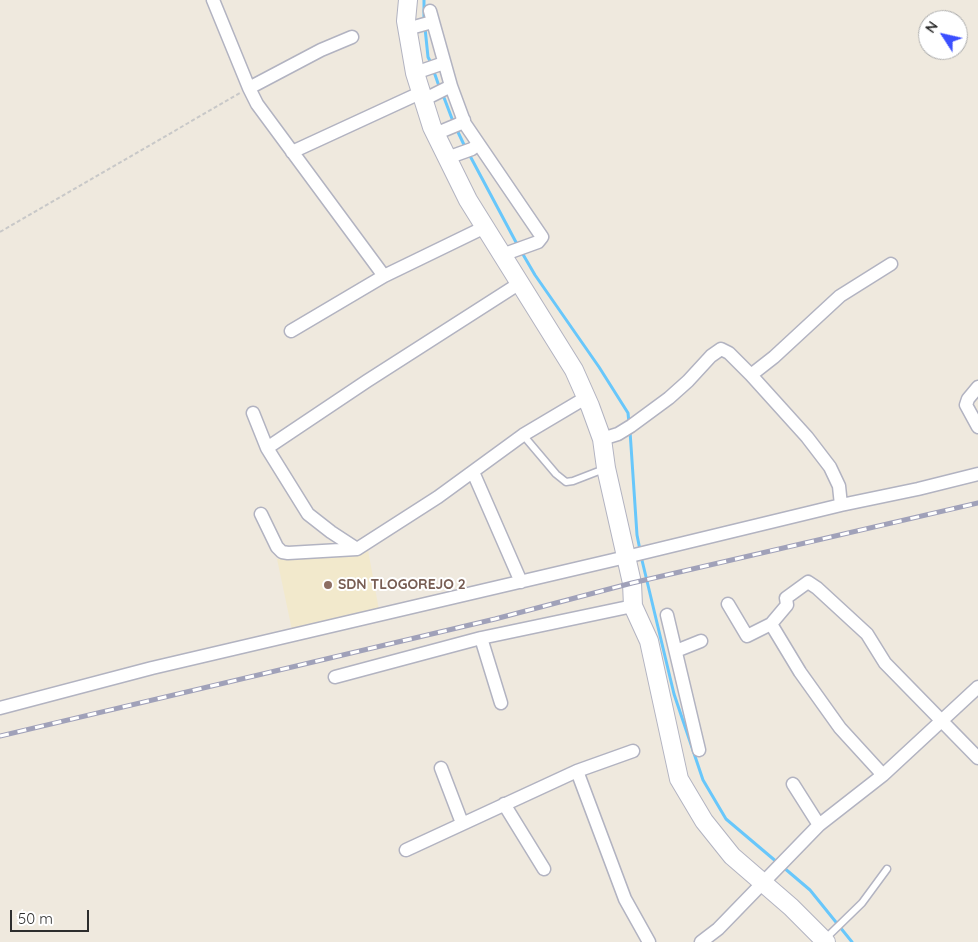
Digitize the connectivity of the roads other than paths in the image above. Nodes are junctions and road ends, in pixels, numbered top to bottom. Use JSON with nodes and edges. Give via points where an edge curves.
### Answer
{"nodes":[{"id":1,"x":213,"y":0,"type":"edge"},
{"id":2,"x":408,"y":0,"type":"edge"},
{"id":3,"x":411,"y":28,"type":"junction"},
{"id":4,"x":352,"y":38,"type":"dead end"},
{"id":5,"x":440,"y":64,"type":"junction"},
{"id":6,"x":418,"y":72,"type":"junction"},
{"id":7,"x":449,"y":87,"type":"junction"},
{"id":8,"x":248,"y":88,"type":"junction"},
{"id":9,"x":424,"y":97,"type":"junction"},
{"id":10,"x":461,"y":122,"type":"junction"},
{"id":11,"x":439,"y":132,"type":"junction"},
{"id":12,"x":475,"y":147,"type":"junction"},
{"id":13,"x":292,"y":152,"type":"junction"},
{"id":14,"x":450,"y":157,"type":"junction"},
{"id":15,"x":485,"y":227,"type":"junction"},
{"id":16,"x":507,"y":253,"type":"junction"},
{"id":17,"x":891,"y":264,"type":"dead end"},
{"id":18,"x":384,"y":276,"type":"junction"},
{"id":19,"x":520,"y":283,"type":"junction"},
{"id":20,"x":291,"y":331,"type":"dead end"},
{"id":21,"x":751,"y":375,"type":"junction"},
{"id":22,"x":978,"y":387,"type":"edge"},
{"id":23,"x":587,"y":397,"type":"junction"},
{"id":24,"x":253,"y":413,"type":"dead end"},
{"id":25,"x":978,"y":427,"type":"edge"},
{"id":26,"x":523,"y":435,"type":"junction"},
{"id":27,"x":610,"y":437,"type":"junction"},
{"id":28,"x":267,"y":448,"type":"junction"},
{"id":29,"x":606,"y":468,"type":"junction"},
{"id":30,"x":473,"y":472,"type":"junction"},
{"id":31,"x":978,"y":474,"type":"edge"},
{"id":32,"x":841,"y":505,"type":"junction"},
{"id":33,"x":261,"y":514,"type":"dead end"},
{"id":34,"x":357,"y":548,"type":"junction"},
{"id":35,"x":626,"y":557,"type":"junction"},
{"id":36,"x":521,"y":582,"type":"junction"},
{"id":37,"x":728,"y":604,"type":"dead end"},
{"id":38,"x":633,"y":606,"type":"junction"},
{"id":39,"x":667,"y":614,"type":"dead end"},
{"id":40,"x":771,"y":624,"type":"junction"},
{"id":41,"x":481,"y":638,"type":"junction"},
{"id":42,"x":659,"y":638,"type":"junction"},
{"id":43,"x":701,"y":641,"type":"dead end"},
{"id":44,"x":676,"y":651,"type":"junction"},
{"id":45,"x":335,"y":677,"type":"dead end"},
{"id":46,"x":978,"y":687,"type":"edge"},
{"id":47,"x":501,"y":703,"type":"dead end"},
{"id":48,"x":0,"y":708,"type":"edge"},
{"id":49,"x":940,"y":721,"type":"junction"},
{"id":50,"x":699,"y":750,"type":"dead end"},
{"id":51,"x":633,"y":751,"type":"dead end"},
{"id":52,"x":978,"y":758,"type":"edge"},
{"id":53,"x":441,"y":768,"type":"dead end"},
{"id":54,"x":577,"y":771,"type":"junction"},
{"id":55,"x":883,"y":775,"type":"junction"},
{"id":56,"x":792,"y":784,"type":"dead end"},
{"id":57,"x":504,"y":804,"type":"junction"},
{"id":58,"x":462,"y":823,"type":"junction"},
{"id":59,"x":820,"y":825,"type":"junction"},
{"id":60,"x":406,"y":850,"type":"dead end"},
{"id":61,"x":544,"y":869,"type":"dead end"},
{"id":62,"x":887,"y":869,"type":"dead end"},
{"id":63,"x":768,"y":879,"type":"junction"},
{"id":64,"x":822,"y":938,"type":"edge"},
{"id":65,"x":648,"y":942,"type":"edge"},
{"id":66,"x":701,"y":942,"type":"edge"}],
"edges":[{"from":1,"to":8,"type":"street"},
{"from":2,"to":3,"type":"main road","via":[[406,21]]},
{"from":3,"to":5,"type":"street","via":[[430,19]]},
{"from":3,"to":6,"type":"main road"},
{"from":4,"to":8,"type":"street"},
{"from":5,"to":6,"type":"street"},
{"from":5,"to":7,"type":"street"},
{"from":6,"to":9,"type":"main road"},
{"from":7,"to":9,"type":"street"},
{"from":7,"to":10,"type":"street"},
{"from":8,"to":13,"type":"street"},
{"from":9,"to":11,"type":"main road"},
{"from":9,"to":13,"type":"street"},
{"from":10,"to":11,"type":"street"},
{"from":10,"to":12,"type":"street"},
{"from":11,"to":14,"type":"main road"},
{"from":12,"to":14,"type":"street"},
{"from":12,"to":16,"type":"street","via":[[542,237]]},
{"from":13,"to":18,"type":"street"},
{"from":14,"to":15,"type":"main road","via":[[468,200]]},
{"from":15,"to":16,"type":"main road"},
{"from":15,"to":18,"type":"street"},
{"from":16,"to":19,"type":"main road"},
{"from":17,"to":21,"type":"street","via":[[840,296]]},
{"from":18,"to":20,"type":"street"},
{"from":19,"to":23,"type":"main road"},
{"from":19,"to":28,"type":"street"},
{"from":21,"to":27,"type":"street","via":[[721,349],[669,398],[632,426]]},
{"from":21,"to":32,"type":"street","via":[[830,467],[839,486]]},
{"from":22,"to":25,"type":"street","via":[[966,405]]},
{"from":23,"to":26,"type":"street"},
{"from":23,"to":27,"type":"main road"},
{"from":24,"to":28,"type":"street"},
{"from":26,"to":29,"type":"lane","via":[[566,482]]},
{"from":26,"to":30,"type":"street"},
{"from":27,"to":29,"type":"main road"},
{"from":28,"to":34,"type":"street","via":[[308,514]]},
{"from":29,"to":35,"type":"main road"},
{"from":30,"to":34,"type":"street"},
{"from":30,"to":36,"type":"street"},
{"from":31,"to":32,"type":"street"},
{"from":32,"to":35,"type":"street"},
{"from":33,"to":34,"type":"street","via":[[282,552]]},
{"from":35,"to":36,"type":"street"},
{"from":35,"to":38,"type":"main road"},
{"from":36,"to":48,"type":"street","via":[[152,668]]},
{"from":37,"to":40,"type":"street","via":[[747,636]]},
{"from":38,"to":41,"type":"street"},
{"from":38,"to":42,"type":"main road"},
{"from":39,"to":42,"type":"street"},
{"from":40,"to":49,"type":"street","via":[[787,604],[786,598],[808,582],[867,634],[885,663]]},
{"from":40,"to":55,"type":"street","via":[[840,728]]},
{"from":41,"to":45,"type":"street"},
{"from":41,"to":47,"type":"street"},
{"from":42,"to":44,"type":"street"},
{"from":42,"to":63,"type":"main road","via":[[679,779],[704,822],[732,856]]},
{"from":43,"to":44,"type":"street"},
{"from":44,"to":50,"type":"street"},
{"from":46,"to":49,"type":"street"},
{"from":49,"to":52,"type":"street"},
{"from":49,"to":55,"type":"street"},
{"from":51,"to":54,"type":"street"},
{"from":53,"to":58,"type":"street"},
{"from":54,"to":57,"type":"street"},
{"from":54,"to":65,"type":"street","via":[[626,899]]},
{"from":55,"to":59,"type":"street"},
{"from":56,"to":59,"type":"street"},
{"from":57,"to":58,"type":"street"},
{"from":57,"to":61,"type":"street"},
{"from":58,"to":60,"type":"street"},
{"from":59,"to":63,"type":"street"},
{"from":62,"to":64,"type":"lane","via":[[862,903]]},
{"from":63,"to":64,"type":"main road"},
{"from":63,"to":66,"type":"street"}]}
